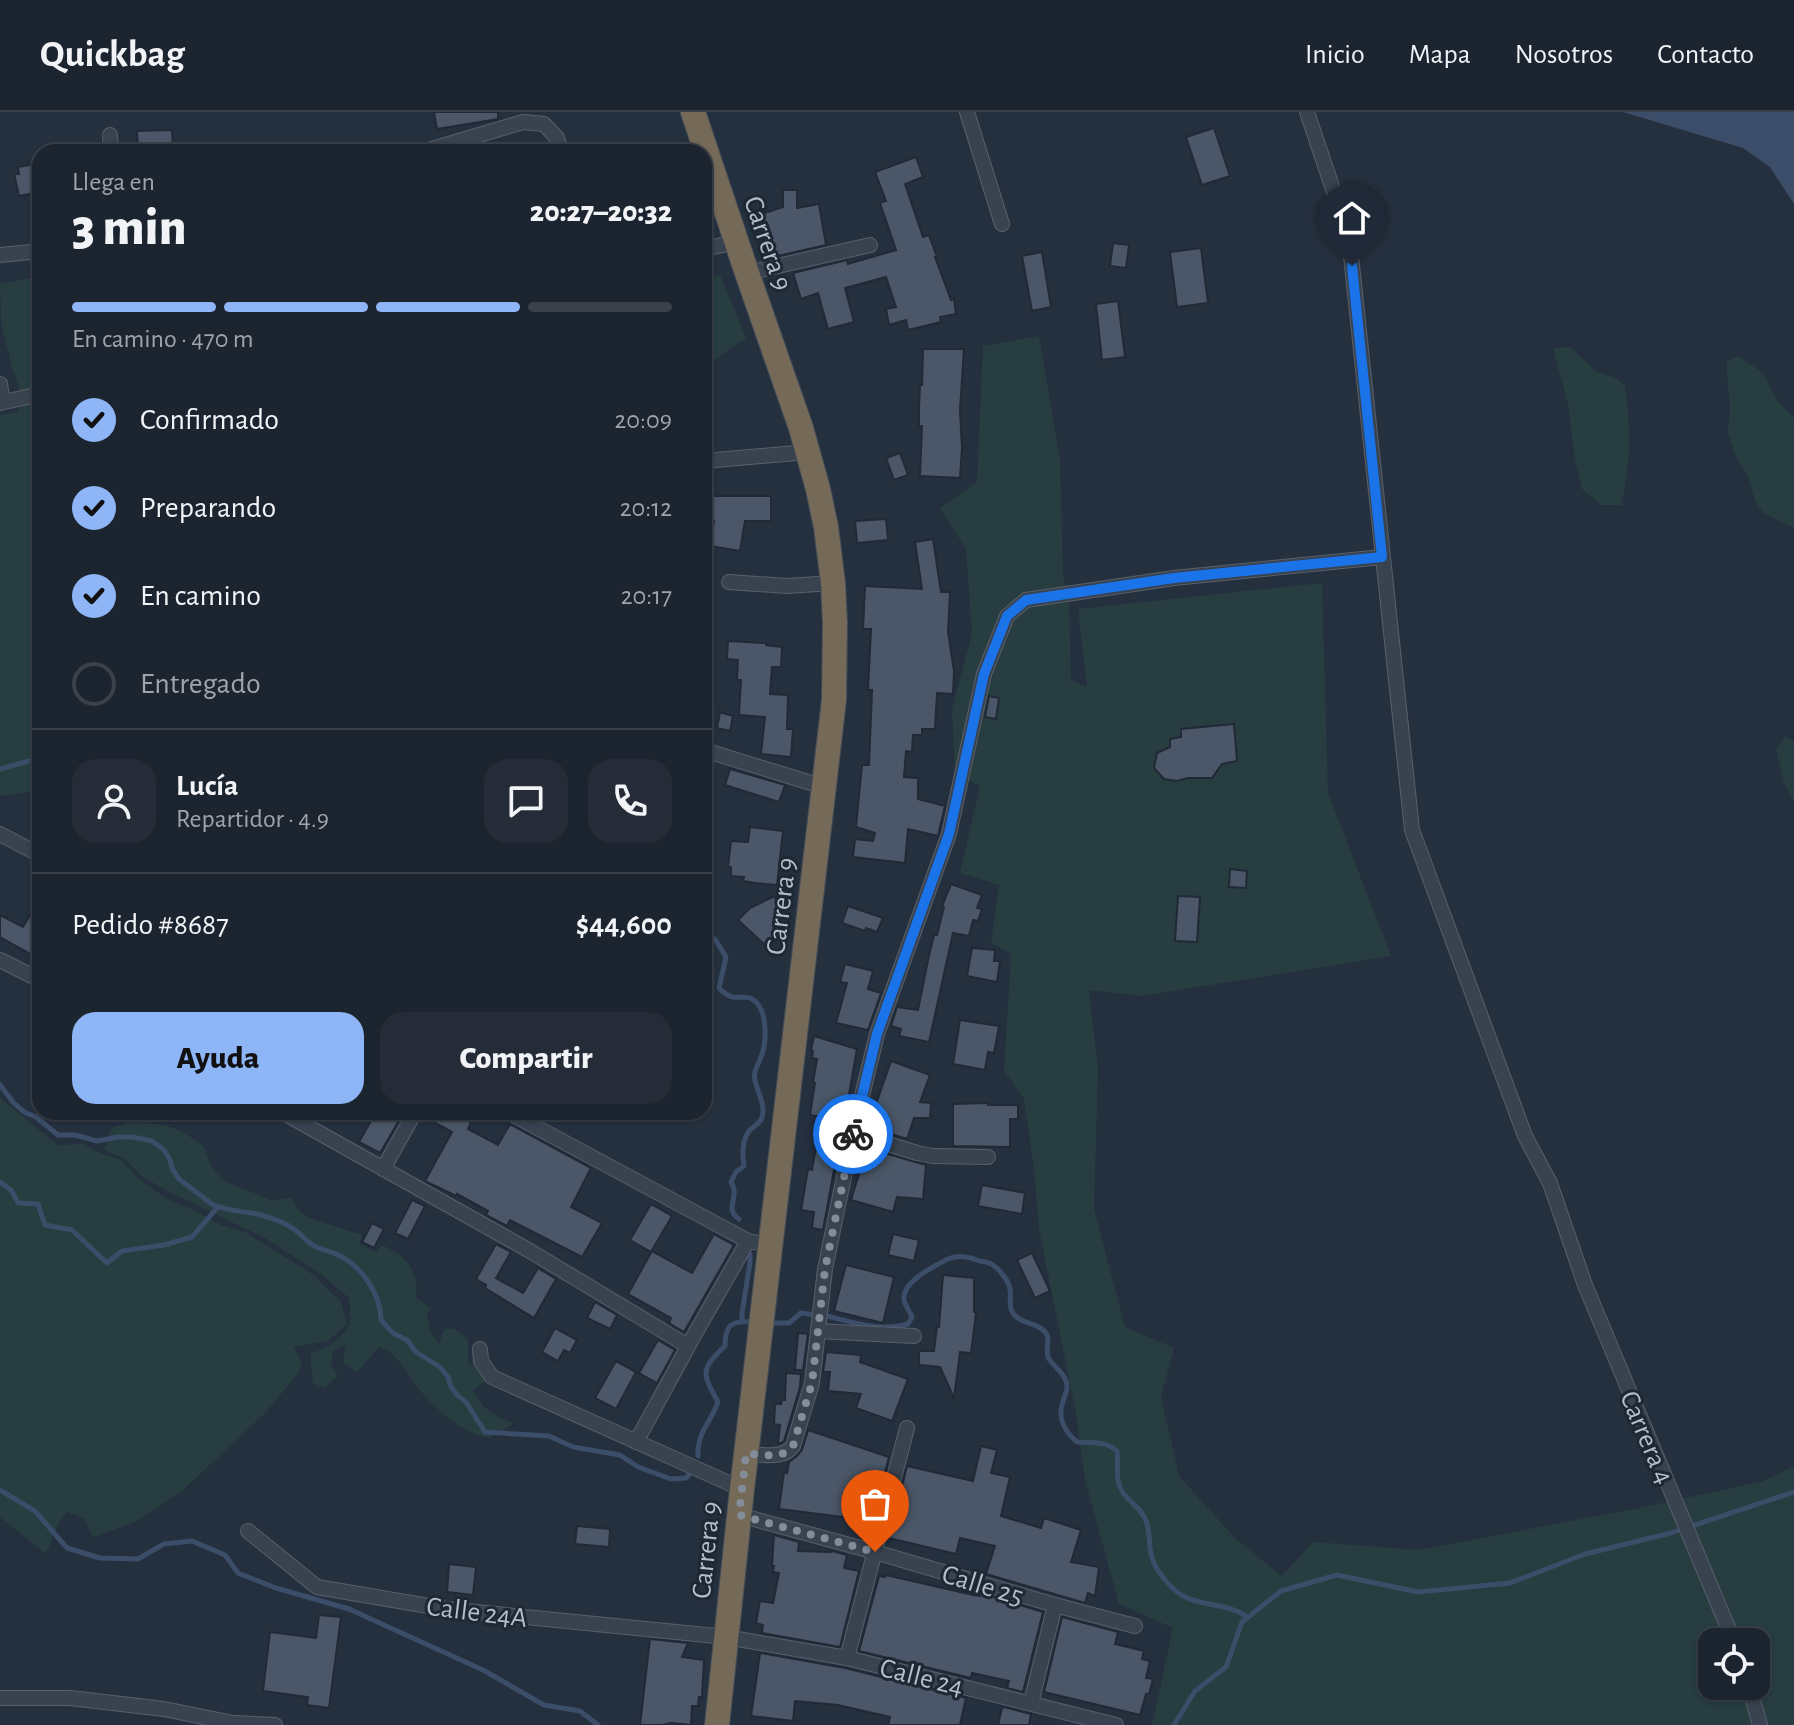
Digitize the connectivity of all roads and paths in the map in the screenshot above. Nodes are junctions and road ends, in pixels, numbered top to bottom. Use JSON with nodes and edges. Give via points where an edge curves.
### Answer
{"nodes":[{"id":1,"x":693,"y":112,"type":"edge"},
{"id":2,"x":967,"y":112,"type":"edge"},
{"id":3,"x":1307,"y":112,"type":"edge"},
{"id":4,"x":110,"y":135,"type":"dead end"},
{"id":5,"x":111,"y":144,"type":"edge"},
{"id":6,"x":449,"y":144,"type":"edge"},
{"id":7,"x":559,"y":144,"type":"edge"},
{"id":8,"x":704,"y":144,"type":"edge"},
{"id":9,"x":712,"y":169,"type":"edge"},
{"id":10,"x":1002,"y":224,"type":"dead end"},
{"id":11,"x":736,"y":242,"type":"junction"},
{"id":12,"x":870,"y":245,"type":"dead end"},
{"id":13,"x":712,"y":247,"type":"edge"},
{"id":14,"x":32,"y":252,"type":"edge"},
{"id":15,"x":0,"y":255,"type":"edge"},
{"id":16,"x":747,"y":273,"type":"junction"},
{"id":17,"x":0,"y":384,"type":"edge"},
{"id":18,"x":32,"y":396,"type":"edge"},
{"id":19,"x":1,"y":402,"type":"edge"},
{"id":20,"x":808,"y":452,"type":"junction"},
{"id":21,"x":712,"y":460,"type":"edge"},
{"id":22,"x":1382,"y":557,"type":"junction"},
{"id":23,"x":729,"y":582,"type":"dead end"},
{"id":24,"x":833,"y":583,"type":"junction"},
{"id":25,"x":712,"y":752,"type":"edge"},
{"id":26,"x":824,"y":787,"type":"junction"},
{"id":27,"x":0,"y":834,"type":"edge"},
{"id":28,"x":32,"y":851,"type":"edge"},
{"id":29,"x":0,"y":960,"type":"edge"},
{"id":30,"x":32,"y":976,"type":"edge"},
{"id":31,"x":296,"y":1120,"type":"edge"},
{"id":32,"x":411,"y":1120,"type":"edge"},
{"id":33,"x":523,"y":1120,"type":"edge"},
{"id":34,"x":853,"y":1133,"type":"junction"},
{"id":35,"x":988,"y":1157,"type":"dead end"},
{"id":36,"x":383,"y":1169,"type":"junction"},
{"id":37,"x":759,"y":1243,"type":"junction"},
{"id":38,"x":818,"y":1331,"type":"junction"},
{"id":39,"x":914,"y":1336,"type":"dead end"},
{"id":40,"x":688,"y":1346,"type":"junction"},
{"id":41,"x":480,"y":1349,"type":"dead end"},
{"id":42,"x":907,"y":1428,"type":"dead end"},
{"id":43,"x":636,"y":1442,"type":"junction"},
{"id":44,"x":746,"y":1454,"type":"junction"},
{"id":45,"x":742,"y":1489,"type":"junction"},
{"id":46,"x":739,"y":1515,"type":"junction"},
{"id":47,"x":248,"y":1531,"type":"dead end"},
{"id":48,"x":875,"y":1552,"type":"junction"},
{"id":49,"x":1055,"y":1605,"type":"junction"},
{"id":50,"x":1135,"y":1626,"type":"dead end"},
{"id":51,"x":1728,"y":1628,"type":"edge"},
{"id":52,"x":726,"y":1637,"type":"junction"},
{"id":53,"x":847,"y":1658,"type":"junction"},
{"id":54,"x":0,"y":1698,"type":"edge"},
{"id":55,"x":1753,"y":1700,"type":"edge"},
{"id":56,"x":1031,"y":1703,"type":"junction"},
{"id":57,"x":275,"y":1725,"type":"edge"},
{"id":58,"x":717,"y":1725,"type":"edge"},
{"id":59,"x":1116,"y":1725,"type":"edge"},
{"id":60,"x":1760,"y":1725,"type":"edge"}],
"edges":[{"from":1,"to":8,"type":"highway","name":"Carrera 9"},
{"from":2,"to":10,"type":"street"},
{"from":3,"to":22,"type":"street","name":"Carrera 4","via":[[1349,237]]},
{"from":4,"to":5,"type":"street"},
{"from":6,"to":7,"type":"street","via":[[523,122],[544,124]]},
{"from":9,"to":11,"type":"highway","name":"Carrera 9"},
{"from":11,"to":13,"type":"street"},
{"from":11,"to":16,"type":"highway","name":"Carrera 9"},
{"from":12,"to":16,"type":"street"},
{"from":14,"to":15,"type":"street"},
{"from":16,"to":20,"type":"highway","name":"Carrera 9"},
{"from":17,"to":19,"type":"street"},
{"from":18,"to":19,"type":"street"},
{"from":20,"to":21,"type":"street"},
{"from":20,"to":24,"type":"highway","name":"Carrera 9"},
{"from":22,"to":34,"type":"street","via":[[1174,578],[1026,600],[1007,616],[984,674],[949,834],[877,1034]]},
{"from":22,"to":51,"type":"street","name":"Carrera 4","via":[[1412,830],[1525,1136],[1550,1183],[1591,1299]]},
{"from":23,"to":24,"type":"street"},
{"from":24,"to":26,"type":"highway","name":"Carrera 9","via":[[834,700]]},
{"from":25,"to":26,"type":"street"},
{"from":26,"to":37,"type":"highway","name":"Carrera 9"},
{"from":27,"to":28,"type":"street"},
{"from":29,"to":30,"type":"street"},
{"from":31,"to":36,"type":"street"},
{"from":32,"to":36,"type":"street"},
{"from":33,"to":37,"type":"street"},
{"from":34,"to":35,"type":"street","via":[[933,1156]]},
{"from":34,"to":38,"type":"street"},
{"from":36,"to":40,"type":"street"},
{"from":37,"to":40,"type":"street"},
{"from":37,"to":44,"type":"highway","name":"Carrera 9","via":[[761,1322]]},
{"from":38,"to":39,"type":"street"},
{"from":38,"to":44,"type":"street","via":[[812,1383],[793,1446],[782,1454]]},
{"from":40,"to":43,"type":"street"},
{"from":41,"to":43,"type":"street","via":[[492,1377]]},
{"from":42,"to":48,"type":"street"},
{"from":43,"to":45,"type":"street"},
{"from":44,"to":45,"type":"highway","name":"Carrera 9"},
{"from":45,"to":46,"type":"highway","name":"Carrera 9"},
{"from":46,"to":48,"type":"street","name":"Calle 25"},
{"from":46,"to":52,"type":"highway","name":"Carrera 9"},
{"from":47,"to":52,"type":"street","name":"Calle 24A","via":[[317,1587],[446,1609]]},
{"from":48,"to":49,"type":"street","name":"Calle 25"},
{"from":48,"to":53,"type":"street"},
{"from":49,"to":50,"type":"street","name":"Calle 25"},
{"from":49,"to":56,"type":"street"},
{"from":52,"to":53,"type":"street","name":"Calle 24"},
{"from":52,"to":58,"type":"highway","name":"Carrera 9"},
{"from":53,"to":56,"type":"street","name":"Calle 24"},
{"from":54,"to":57,"type":"street","via":[[70,1698]]},
{"from":55,"to":60,"type":"street"},
{"from":56,"to":59,"type":"street","name":"Calle 24"}]}
